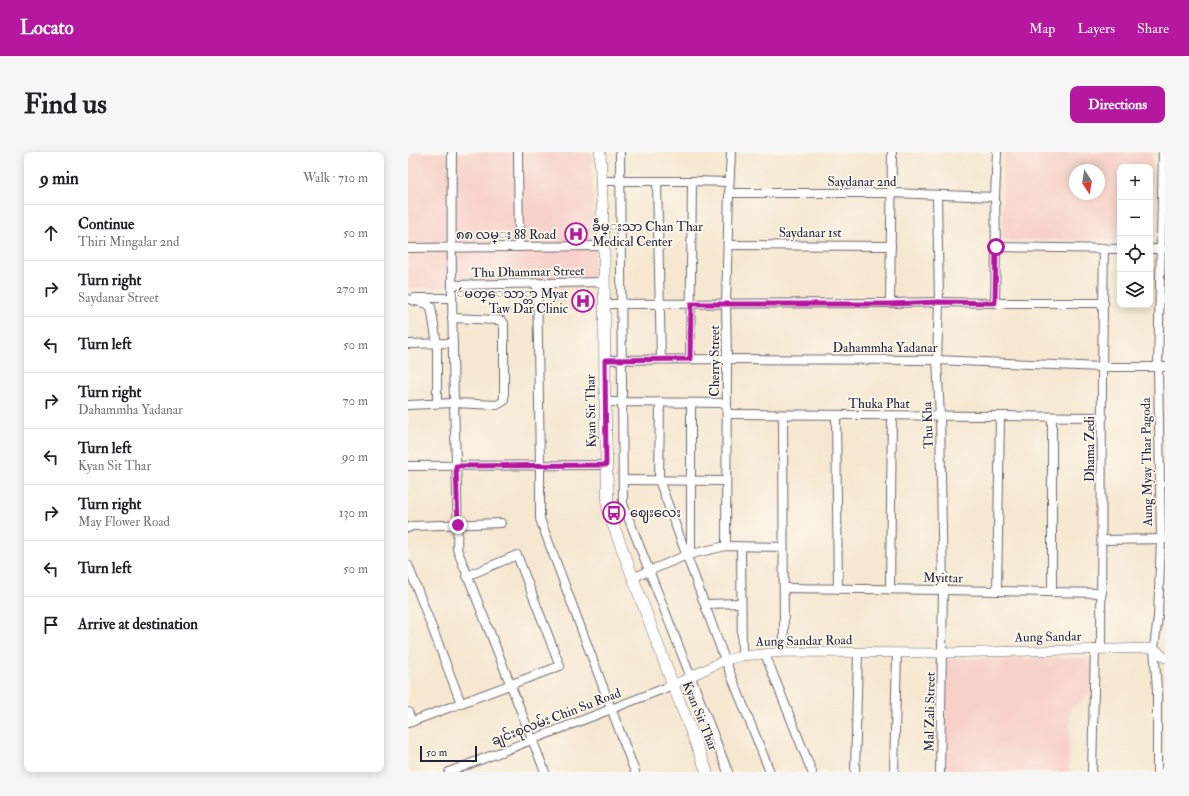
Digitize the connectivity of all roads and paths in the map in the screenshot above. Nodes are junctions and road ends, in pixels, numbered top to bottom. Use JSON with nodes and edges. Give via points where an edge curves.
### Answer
{"nodes":[{"id":1,"x":452,"y":152,"type":"edge"},
{"id":2,"x":518,"y":152,"type":"edge"},
{"id":3,"x":600,"y":152,"type":"edge"},
{"id":4,"x":620,"y":152,"type":"edge"},
{"id":5,"x":731,"y":152,"type":"edge"},
{"id":6,"x":892,"y":152,"type":"edge"},
{"id":7,"x":997,"y":152,"type":"edge"},
{"id":8,"x":1163,"y":152,"type":"edge"},
{"id":9,"x":602,"y":181,"type":"junction"},
{"id":10,"x":620,"y":181,"type":"junction"},
{"id":11,"x":657,"y":181,"type":"junction"},
{"id":12,"x":692,"y":181,"type":"junction"},
{"id":13,"x":729,"y":182,"type":"junction"},
{"id":14,"x":729,"y":193,"type":"junction"},
{"id":15,"x":892,"y":194,"type":"junction"},
{"id":16,"x":937,"y":196,"type":"junction"},
{"id":17,"x":995,"y":197,"type":"junction"},
{"id":18,"x":728,"y":245,"type":"junction"},
{"id":19,"x":604,"y":246,"type":"junction"},
{"id":20,"x":892,"y":246,"type":"junction"},
{"id":21,"x":451,"y":247,"type":"junction"},
{"id":22,"x":519,"y":247,"type":"junction"},
{"id":23,"x":996,"y":247,"type":"junction"},
{"id":24,"x":408,"y":248,"type":"edge"},
{"id":25,"x":1104,"y":248,"type":"junction"},
{"id":26,"x":1117,"y":249,"type":"edge"},
{"id":27,"x":1153,"y":249,"type":"edge"},
{"id":28,"x":1162,"y":249,"type":"junction"},
{"id":29,"x":604,"y":282,"type":"junction"},
{"id":30,"x":537,"y":284,"type":"junction"},
{"id":31,"x":452,"y":285,"type":"junction"},
{"id":32,"x":452,"y":298,"type":"junction"},
{"id":33,"x":408,"y":299,"type":"edge"},
{"id":34,"x":939,"y":302,"type":"junction"},
{"id":35,"x":995,"y":303,"type":"junction"},
{"id":36,"x":1104,"y":303,"type":"junction"},
{"id":37,"x":605,"y":304,"type":"junction"},
{"id":38,"x":622,"y":304,"type":"junction"},
{"id":39,"x":660,"y":304,"type":"junction"},
{"id":40,"x":691,"y":304,"type":"junction"},
{"id":41,"x":726,"y":304,"type":"junction"},
{"id":42,"x":890,"y":304,"type":"junction"},
{"id":43,"x":452,"y":318,"type":"junction"},
{"id":44,"x":453,"y":343,"type":"junction"},
{"id":45,"x":408,"y":344,"type":"edge"},
{"id":46,"x":437,"y":344,"type":"junction"},
{"id":47,"x":661,"y":359,"type":"junction"},
{"id":48,"x":690,"y":359,"type":"junction"},
{"id":49,"x":727,"y":359,"type":"junction"},
{"id":50,"x":605,"y":360,"type":"junction"},
{"id":51,"x":622,"y":360,"type":"junction"},
{"id":52,"x":938,"y":360,"type":"junction"},
{"id":53,"x":1102,"y":367,"type":"junction"},
{"id":54,"x":1162,"y":367,"type":"edge"},
{"id":55,"x":605,"y":402,"type":"junction"},
{"id":56,"x":622,"y":402,"type":"junction"},
{"id":57,"x":660,"y":402,"type":"junction"},
{"id":58,"x":437,"y":403,"type":"junction"},
{"id":59,"x":454,"y":403,"type":"junction"},
{"id":60,"x":691,"y":403,"type":"junction"},
{"id":61,"x":727,"y":403,"type":"junction"},
{"id":62,"x":408,"y":404,"type":"edge"},
{"id":63,"x":727,"y":414,"type":"junction"},
{"id":64,"x":783,"y":415,"type":"junction"},
{"id":65,"x":836,"y":416,"type":"junction"},
{"id":66,"x":892,"y":416,"type":"junction"},
{"id":67,"x":940,"y":416,"type":"junction"},
{"id":68,"x":1000,"y":417,"type":"junction"},
{"id":69,"x":1052,"y":417,"type":"junction"},
{"id":70,"x":1103,"y":417,"type":"junction"},
{"id":71,"x":540,"y":465,"type":"junction"},
{"id":72,"x":606,"y":465,"type":"junction"},
{"id":73,"x":408,"y":466,"type":"edge"},
{"id":74,"x":456,"y":466,"type":"junction"},
{"id":75,"x":623,"y":480,"type":"junction"},
{"id":76,"x":659,"y":480,"type":"junction"},
{"id":77,"x":691,"y":481,"type":"junction"},
{"id":78,"x":726,"y":481,"type":"junction"},
{"id":79,"x":501,"y":523,"type":"dead end"},
{"id":80,"x":458,"y":525,"type":"junction"},
{"id":81,"x":408,"y":528,"type":"edge"},
{"id":82,"x":1163,"y":539,"type":"edge"},
{"id":83,"x":1102,"y":540,"type":"junction"},
{"id":84,"x":726,"y":546,"type":"junction"},
{"id":85,"x":741,"y":547,"type":"junction"},
{"id":86,"x":783,"y":547,"type":"junction"},
{"id":87,"x":689,"y":554,"type":"junction"},
{"id":88,"x":408,"y":565,"type":"edge"},
{"id":89,"x":648,"y":571,"type":"junction"},
{"id":90,"x":467,"y":576,"type":"junction"},
{"id":91,"x":632,"y":578,"type":"junction"},
{"id":92,"x":784,"y":588,"type":"junction"},
{"id":93,"x":838,"y":589,"type":"junction"},
{"id":94,"x":890,"y":589,"type":"junction"},
{"id":95,"x":943,"y":590,"type":"junction"},
{"id":96,"x":997,"y":591,"type":"junction"},
{"id":97,"x":1052,"y":592,"type":"junction"},
{"id":98,"x":1102,"y":593,"type":"junction"},
{"id":99,"x":741,"y":603,"type":"junction"},
{"id":100,"x":705,"y":604,"type":"junction"},
{"id":101,"x":1154,"y":648,"type":"junction"},
{"id":102,"x":1098,"y":649,"type":"junction"},
{"id":103,"x":784,"y":652,"type":"junction"},
{"id":104,"x":858,"y":653,"type":"junction"},
{"id":105,"x":897,"y":653,"type":"junction"},
{"id":106,"x":943,"y":653,"type":"junction"},
{"id":107,"x":766,"y":654,"type":"junction"},
{"id":108,"x":742,"y":656,"type":"junction"},
{"id":109,"x":1165,"y":658,"type":"edge"},
{"id":110,"x":725,"y":660,"type":"junction"},
{"id":111,"x":690,"y":677,"type":"junction"},
{"id":112,"x":511,"y":685,"type":"junction"},
{"id":113,"x":672,"y":685,"type":"junction"},
{"id":114,"x":461,"y":703,"type":"junction"},
{"id":115,"x":612,"y":709,"type":"junction"},
{"id":116,"x":408,"y":712,"type":"edge"},
{"id":117,"x":410,"y":722,"type":"edge"},
{"id":118,"x":532,"y":740,"type":"junction"},
{"id":119,"x":449,"y":772,"type":"edge"},
{"id":120,"x":545,"y":772,"type":"edge"},
{"id":121,"x":635,"y":772,"type":"edge"},
{"id":122,"x":707,"y":772,"type":"edge"},
{"id":123,"x":728,"y":772,"type":"edge"},
{"id":124,"x":770,"y":772,"type":"edge"},
{"id":125,"x":812,"y":772,"type":"edge"},
{"id":126,"x":855,"y":772,"type":"edge"},
{"id":127,"x":894,"y":772,"type":"edge"},
{"id":128,"x":940,"y":772,"type":"edge"},
{"id":129,"x":1092,"y":772,"type":"edge"},
{"id":130,"x":1157,"y":772,"type":"edge"}],
"edges":[{"from":1,"to":21,"type":"street"},
{"from":2,"to":22,"type":"street"},
{"from":3,"to":9,"type":"main road","name":"Kyan Sit Thar"},
{"from":4,"to":10,"type":"street"},
{"from":5,"to":13,"type":"street","name":"Cherry Street"},
{"from":6,"to":15,"type":"street"},
{"from":7,"to":17,"type":"street"},
{"from":8,"to":28,"type":"street","name":"Aung Myay Thar Pagoda"},
{"from":9,"to":10,"type":"street"},
{"from":9,"to":19,"type":"main road","name":"Kyan Sit Thar"},
{"from":10,"to":11,"type":"street"},
{"from":10,"to":38,"type":"street"},
{"from":11,"to":12,"type":"street"},
{"from":11,"to":39,"type":"street"},
{"from":12,"to":13,"type":"street"},
{"from":12,"to":40,"type":"street"},
{"from":13,"to":14,"type":"street","name":"Cherry Street"},
{"from":14,"to":15,"type":"street","name":"Saydanar 2nd"},
{"from":14,"to":18,"type":"street","name":"Cherry Street"},
{"from":15,"to":16,"type":"street","name":"Saydanar 2nd"},
{"from":15,"to":20,"type":"street"},
{"from":16,"to":17,"type":"street","name":"Saydanar 2nd"},
{"from":16,"to":34,"type":"street","name":"Thu Kha"},
{"from":17,"to":23,"type":"street"},
{"from":18,"to":20,"type":"street","name":"Saydanar 1st"},
{"from":18,"to":41,"type":"street","name":"Cherry Street"},
{"from":19,"to":22,"type":"street","name":"၈၈ လမ္း 88 Road"},
{"from":19,"to":29,"type":"main road","name":"Kyan Sit Thar"},
{"from":20,"to":42,"type":"street"},
{"from":21,"to":22,"type":"street","name":"၈၈ လမ္း 88 Road"},
{"from":21,"to":24,"type":"street","name":"၈၈ လမ္း 88 Road"},
{"from":21,"to":31,"type":"street"},
{"from":23,"to":25,"type":"street"},
{"from":23,"to":35,"type":"street"},
{"from":25,"to":26,"type":"street"},
{"from":25,"to":36,"type":"street","name":"Dhama Zedi"},
{"from":27,"to":28,"type":"street"},
{"from":28,"to":54,"type":"street","name":"Aung Myay Thar Pagoda"},
{"from":29,"to":30,"type":"street","name":"Thu Dhammar Street"},
{"from":29,"to":37,"type":"main road","name":"Kyan Sit Thar"},
{"from":30,"to":31,"type":"street","name":"Thu Dhammar Street"},
{"from":30,"to":71,"type":"street"},
{"from":31,"to":32,"type":"street"},
{"from":32,"to":33,"type":"street"},
{"from":32,"to":43,"type":"street"},
{"from":33,"to":46,"type":"street","via":[[431,307]]},
{"from":34,"to":35,"type":"street"},
{"from":34,"to":42,"type":"street"},
{"from":34,"to":52,"type":"street","name":"Thu Kha"},
{"from":35,"to":36,"type":"street"},
{"from":36,"to":53,"type":"street","name":"Dhama Zedi"},
{"from":37,"to":38,"type":"street"},
{"from":37,"to":50,"type":"main road","name":"Kyan Sit Thar"},
{"from":38,"to":39,"type":"street"},
{"from":38,"to":51,"type":"street"},
{"from":39,"to":40,"type":"street"},
{"from":39,"to":47,"type":"street"},
{"from":40,"to":41,"type":"street"},
{"from":40,"to":48,"type":"street"},
{"from":41,"to":42,"type":"street"},
{"from":41,"to":49,"type":"street","name":"Cherry Street"},
{"from":43,"to":44,"type":"street"},
{"from":43,"to":59,"type":"street","via":[[497,320],[504,323],[504,401],[497,405]]},
{"from":44,"to":46,"type":"street"},
{"from":44,"to":59,"type":"street"},
{"from":45,"to":46,"type":"street"},
{"from":46,"to":58,"type":"street"},
{"from":47,"to":48,"type":"street","name":"Dahammha Yadanar"},
{"from":47,"to":51,"type":"street","name":"Dahammha Yadanar"},
{"from":48,"to":49,"type":"street","name":"Dahammha Yadanar"},
{"from":49,"to":52,"type":"street","name":"Dahammha Yadanar"},
{"from":49,"to":61,"type":"street","name":"Cherry Street"},
{"from":50,"to":51,"type":"street","name":"Dahammha Yadanar"},
{"from":50,"to":55,"type":"main road","name":"Kyan Sit Thar"},
{"from":51,"to":56,"type":"street"},
{"from":52,"to":53,"type":"street","name":"Dahammha Yadanar"},
{"from":52,"to":67,"type":"street","name":"Thu Kha"},
{"from":53,"to":54,"type":"street","name":"Dahammha Yadanar"},
{"from":53,"to":70,"type":"street","name":"Dhama Zedi"},
{"from":54,"to":82,"type":"street","name":"Aung Myay Thar Pagoda"},
{"from":55,"to":56,"type":"street"},
{"from":55,"to":72,"type":"main road","name":"Kyan Sit Thar"},
{"from":56,"to":57,"type":"street"},
{"from":56,"to":75,"type":"street"},
{"from":57,"to":60,"type":"street"},
{"from":57,"to":76,"type":"street"},
{"from":58,"to":59,"type":"street"},
{"from":58,"to":62,"type":"street"},
{"from":59,"to":74,"type":"street"},
{"from":60,"to":61,"type":"street"},
{"from":60,"to":77,"type":"street"},
{"from":61,"to":63,"type":"street","name":"Cherry Street"},
{"from":63,"to":64,"type":"street","name":"Thuka Phat"},
{"from":63,"to":78,"type":"street","name":"Cherry Street"},
{"from":64,"to":65,"type":"street","name":"Thuka Phat"},
{"from":64,"to":86,"type":"street"},
{"from":65,"to":66,"type":"street","name":"Thuka Phat"},
{"from":65,"to":93,"type":"street"},
{"from":66,"to":67,"type":"street","name":"Thuka Phat"},
{"from":66,"to":94,"type":"street"},
{"from":67,"to":68,"type":"street","name":"Thuka Phat"},
{"from":67,"to":95,"type":"street","name":"Thu Kha"},
{"from":68,"to":69,"type":"street","name":"Thuka Phat"},
{"from":68,"to":96,"type":"street"},
{"from":69,"to":70,"type":"street","name":"Thuka Phat"},
{"from":69,"to":97,"type":"street"},
{"from":70,"to":83,"type":"street","name":"Dhama Zedi"},
{"from":71,"to":72,"type":"street"},
{"from":71,"to":74,"type":"street"},
{"from":71,"to":115,"type":"street","via":[[540,519]]},
{"from":72,"to":91,"type":"main road","name":"Kyan Sit Thar","via":[[608,511]]},
{"from":73,"to":74,"type":"street"},
{"from":74,"to":80,"type":"street"},
{"from":75,"to":76,"type":"street"},
{"from":75,"to":89,"type":"street","via":[[623,504]]},
{"from":76,"to":77,"type":"street"},
{"from":76,"to":87,"type":"street"},
{"from":77,"to":78,"type":"street"},
{"from":77,"to":87,"type":"street"},
{"from":78,"to":84,"type":"street","name":"Cherry Street"},
{"from":79,"to":80,"type":"street"},
{"from":80,"to":81,"type":"street"},
{"from":80,"to":90,"type":"street","via":[[457,549]]},
{"from":82,"to":83,"type":"street"},
{"from":82,"to":101,"type":"street","name":"Aung Myay Thar Pagoda"},
{"from":83,"to":98,"type":"street","name":"Dhama Zedi"},
{"from":84,"to":85,"type":"street"},
{"from":84,"to":87,"type":"street"},
{"from":85,"to":86,"type":"street"},
{"from":85,"to":99,"type":"street"},
{"from":86,"to":92,"type":"street"},
{"from":87,"to":89,"type":"street"},
{"from":87,"to":100,"type":"street"},
{"from":88,"to":114,"type":"street"},
{"from":89,"to":91,"type":"street"},
{"from":89,"to":111,"type":"street"},
{"from":90,"to":112,"type":"street"},
{"from":90,"to":112,"type":"street","via":[[517,555],[560,666]]},
{"from":91,"to":113,"type":"main road","name":"Kyan Sit Thar"},
{"from":92,"to":93,"type":"street","name":"Myittar"},
{"from":92,"to":103,"type":"street"},
{"from":93,"to":94,"type":"street","name":"Myittar"},
{"from":94,"to":95,"type":"street","name":"Myittar"},
{"from":95,"to":96,"type":"street","name":"Myittar"},
{"from":95,"to":106,"type":"street","name":"Thu Kha"},
{"from":96,"to":97,"type":"street","name":"Myittar"},
{"from":97,"to":98,"type":"street","name":"Myittar"},
{"from":98,"to":102,"type":"street","name":"Dhama Zedi"},
{"from":99,"to":100,"type":"street"},
{"from":99,"to":108,"type":"street"},
{"from":100,"to":110,"type":"street"},
{"from":101,"to":102,"type":"street","name":"Aung Sandar"},
{"from":101,"to":109,"type":"street"},
{"from":101,"to":130,"type":"street","name":"Aung Myay Thar Pagoda","via":[[1157,689]]},
{"from":102,"to":106,"type":"street","name":"Aung Sandar"},
{"from":102,"to":129,"type":"street","name":"Dhama Zedi"},
{"from":103,"to":104,"type":"street","name":"Aung Sandar Road"},
{"from":103,"to":107,"type":"street","name":"Aung Sandar Road"},
{"from":104,"to":105,"type":"street","name":"Aung Sandar Road"},
{"from":104,"to":126,"type":"street"},
{"from":105,"to":106,"type":"street","name":"Aung Sandar Road"},
{"from":105,"to":127,"type":"street"},
{"from":106,"to":128,"type":"street","name":"Mal Zali Street"},
{"from":107,"to":108,"type":"street","name":"Aung Sandar Road"},
{"from":107,"to":125,"type":"street"},
{"from":108,"to":110,"type":"street","name":"Aung Sandar Road"},
{"from":110,"to":111,"type":"street","name":"Aung Sandar Road"},
{"from":110,"to":124,"type":"street"},
{"from":111,"to":113,"type":"street","name":"Aung Sandar Road"},
{"from":111,"to":123,"type":"street"},
{"from":112,"to":114,"type":"street"},
{"from":112,"to":118,"type":"street"},
{"from":113,"to":115,"type":"street","name":"ချင်းစုလမ်း Chin Su Road"},
{"from":113,"to":122,"type":"main road","name":"Kyan Sit Thar"},
{"from":114,"to":117,"type":"street"},
{"from":115,"to":118,"type":"street","name":"ချင်းစုလမ်း Chin Su Road"},
{"from":115,"to":121,"type":"street"},
{"from":116,"to":117,"type":"street"},
{"from":118,"to":119,"type":"street","name":"ချင်းစုလမ်း Chin Su Road"},
{"from":118,"to":120,"type":"street"}]}
